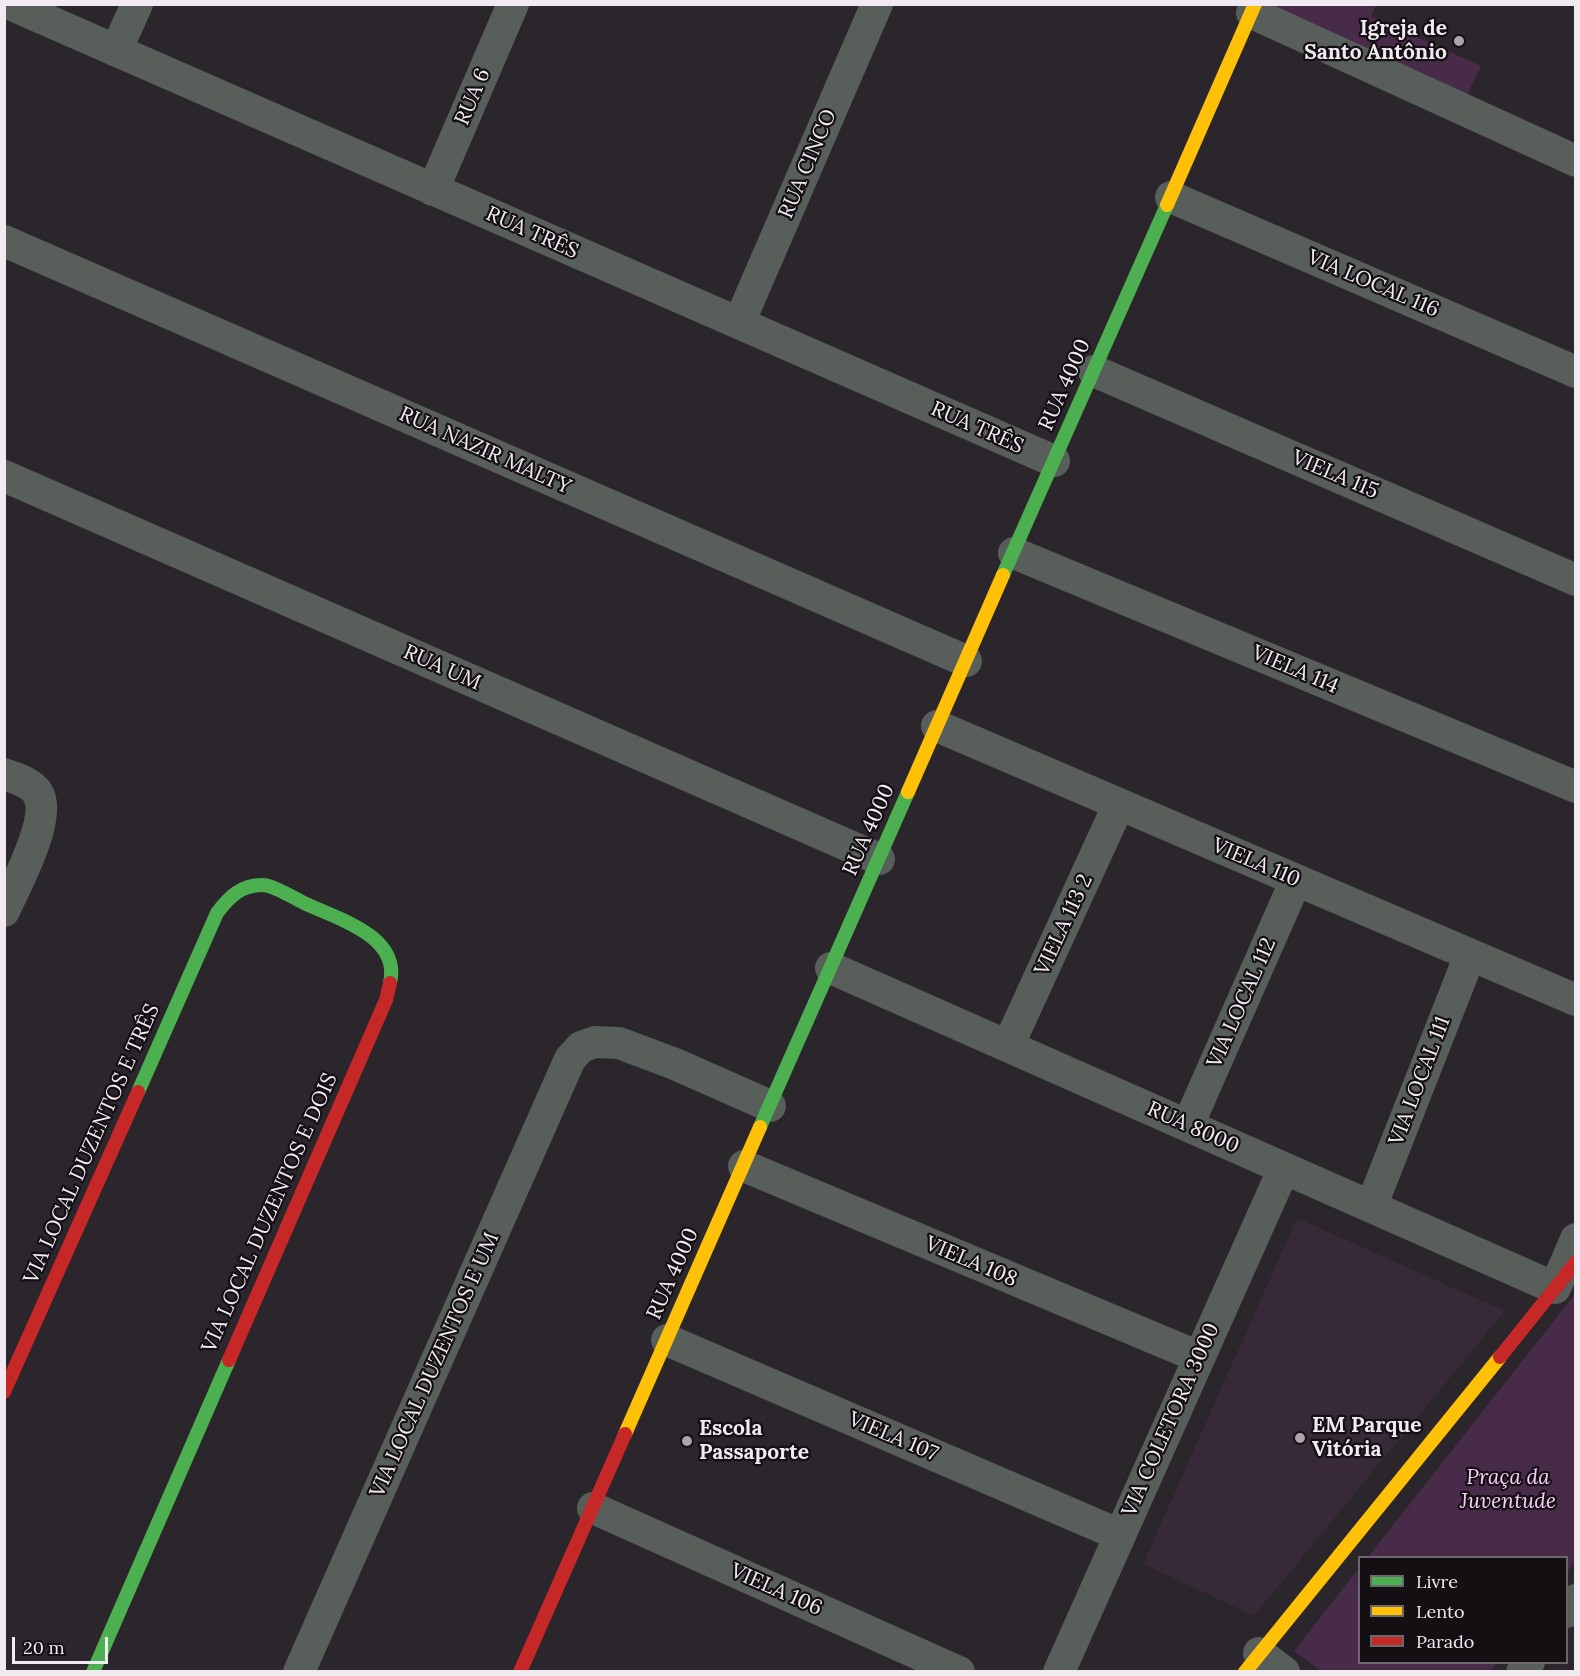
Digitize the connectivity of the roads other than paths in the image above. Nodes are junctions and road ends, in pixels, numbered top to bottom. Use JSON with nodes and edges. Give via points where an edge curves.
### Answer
{"nodes":[{"id":1,"x":10,"y":4,"type":"edge"},
{"id":2,"x":137,"y":4,"type":"edge"},
{"id":3,"x":513,"y":4,"type":"edge"},
{"id":4,"x":877,"y":4,"type":"edge"},
{"id":5,"x":1253,"y":9,"type":"edge"},
{"id":6,"x":116,"y":51,"type":"junction"},
{"id":7,"x":1575,"y":161,"type":"edge"},
{"id":8,"x":433,"y":190,"type":"junction"},
{"id":9,"x":1171,"y":197,"type":"junction"},
{"id":10,"x":4,"y":241,"type":"edge"},
{"id":11,"x":739,"y":323,"type":"junction"},
{"id":12,"x":1094,"y":371,"type":"junction"},
{"id":13,"x":1575,"y":372,"type":"edge"},
{"id":14,"x":1054,"y":461,"type":"junction"},
{"id":15,"x":4,"y":476,"type":"edge"},
{"id":16,"x":1014,"y":553,"type":"junction"},
{"id":17,"x":1575,"y":580,"type":"edge"},
{"id":18,"x":966,"y":662,"type":"junction"},
{"id":19,"x":937,"y":726,"type":"junction"},
{"id":20,"x":4,"y":774,"type":"edge"},
{"id":21,"x":1575,"y":787,"type":"edge"},
{"id":22,"x":1119,"y":804,"type":"junction"},
{"id":23,"x":879,"y":859,"type":"junction"},
{"id":24,"x":1296,"y":880,"type":"junction"},
{"id":25,"x":4,"y":911,"type":"edge"},
{"id":26,"x":217,"y":913,"type":"joint"},
{"id":27,"x":1470,"y":955,"type":"junction"},
{"id":28,"x":831,"y":968,"type":"junction"},
{"id":29,"x":1575,"y":1000,"type":"edge"},
{"id":30,"x":1008,"y":1046,"type":"junction"},
{"id":31,"x":770,"y":1106,"type":"junction"},
{"id":32,"x":1188,"y":1125,"type":"junction"},
{"id":33,"x":744,"y":1166,"type":"junction"},
{"id":34,"x":1284,"y":1168,"type":"junction"},
{"id":35,"x":1371,"y":1207,"type":"junction"},
{"id":36,"x":1575,"y":1239,"type":"edge"},
{"id":37,"x":1575,"y":1262,"type":"edge"},
{"id":38,"x":1555,"y":1288,"type":"junction"},
{"id":39,"x":667,"y":1340,"type":"junction"},
{"id":40,"x":1199,"y":1358,"type":"junction"},
{"id":41,"x":4,"y":1392,"type":"edge"},
{"id":42,"x":593,"y":1508,"type":"junction"},
{"id":43,"x":1120,"y":1534,"type":"junction"},
{"id":44,"x":1252,"y":1662,"type":"edge"},
{"id":45,"x":93,"y":1671,"type":"edge"},
{"id":46,"x":299,"y":1671,"type":"edge"},
{"id":47,"x":520,"y":1671,"type":"edge"},
{"id":48,"x":959,"y":1671,"type":"edge"},
{"id":49,"x":1059,"y":1671,"type":"edge"},
{"id":50,"x":1284,"y":1671,"type":"edge"}],
"edges":[{"from":1,"to":6,"type":"street","name":"RUA TRÊS"},
{"from":2,"to":6,"type":"street"},
{"from":3,"to":8,"type":"street","name":"RUA 6"},
{"from":4,"to":11,"type":"street","name":"RUA CINCO"},
{"from":5,"to":7,"type":"street"},
{"from":5,"to":9,"type":"street","name":"RUA 4000"},
{"from":6,"to":8,"type":"street","name":"RUA TRÊS"},
{"from":8,"to":11,"type":"street","name":"RUA TRÊS"},
{"from":9,"to":12,"type":"street","name":"RUA 4000"},
{"from":9,"to":13,"type":"street","name":"VIA LOCAL 116"},
{"from":10,"to":18,"type":"street","name":"RUA NAZIR MALTY"},
{"from":11,"to":14,"type":"street","name":"RUA TRÊS"},
{"from":12,"to":14,"type":"street","name":"RUA 4000"},
{"from":12,"to":17,"type":"street","name":"VIELA 115"},
{"from":14,"to":16,"type":"street","name":"RUA 4000"},
{"from":15,"to":23,"type":"street","name":"RUA UM"},
{"from":16,"to":18,"type":"street","name":"RUA 4000"},
{"from":16,"to":21,"type":"street","name":"VIELA 114"},
{"from":18,"to":19,"type":"street","name":"RUA 4000"},
{"from":19,"to":22,"type":"street","name":"VIELA 110"},
{"from":19,"to":23,"type":"street","name":"RUA 4000"},
{"from":20,"to":25,"type":"street","via":[[24,781],[38,792],[43,810],[39,831]]},
{"from":22,"to":24,"type":"street","name":"VIELA 110"},
{"from":22,"to":30,"type":"street","name":"VIELA 113 2"},
{"from":23,"to":28,"type":"street","name":"RUA 4000"},
{"from":24,"to":27,"type":"street","name":"VIELA 110"},
{"from":24,"to":32,"type":"street","name":"VIA LOCAL 112"},
{"from":26,"to":41,"type":"street","name":"VIA LOCAL DUZENTOS E TRÊS"},
{"from":26,"to":45,"type":"street","name":"VIA LOCAL DUZENTOS E DOIS","via":[[235,891],[265,885],[370,934],[390,958],[392,974],[386,1000]]},
{"from":27,"to":29,"type":"street","name":"VIELA 110"},
{"from":27,"to":35,"type":"street","name":"VIA LOCAL 111"},
{"from":28,"to":30,"type":"street","name":"RUA 8000"},
{"from":28,"to":31,"type":"street","name":"RUA 4000"},
{"from":30,"to":32,"type":"street","name":"RUA 8000"},
{"from":31,"to":33,"type":"street","name":"RUA 4000"},
{"from":31,"to":46,"type":"street","name":"VIA LOCAL DUZENTOS E UM","via":[[619,1043],[595,1042],[580,1047],[570,1059]]},
{"from":32,"to":34,"type":"street","name":"RUA 8000"},
{"from":33,"to":39,"type":"street","name":"RUA 4000"},
{"from":33,"to":40,"type":"street","name":"VIELA 108"},
{"from":34,"to":35,"type":"street","name":"RUA 8000"},
{"from":34,"to":40,"type":"street","name":"VIA COLETORA 3000"},
{"from":35,"to":38,"type":"street","name":"RUA 8000"},
{"from":36,"to":38,"type":"street"},
{"from":37,"to":38,"type":"street"},
{"from":38,"to":44,"type":"street"},
{"from":39,"to":42,"type":"street","name":"RUA 4000"},
{"from":39,"to":43,"type":"street","name":"VIELA 107"},
{"from":40,"to":43,"type":"street","name":"VIA COLETORA 3000"},
{"from":42,"to":47,"type":"street","name":"RUA 4000"},
{"from":42,"to":48,"type":"street","name":"VIELA 106"},
{"from":43,"to":49,"type":"street","name":"VIA COLETORA 3000"},
{"from":44,"to":50,"type":"street"}]}
